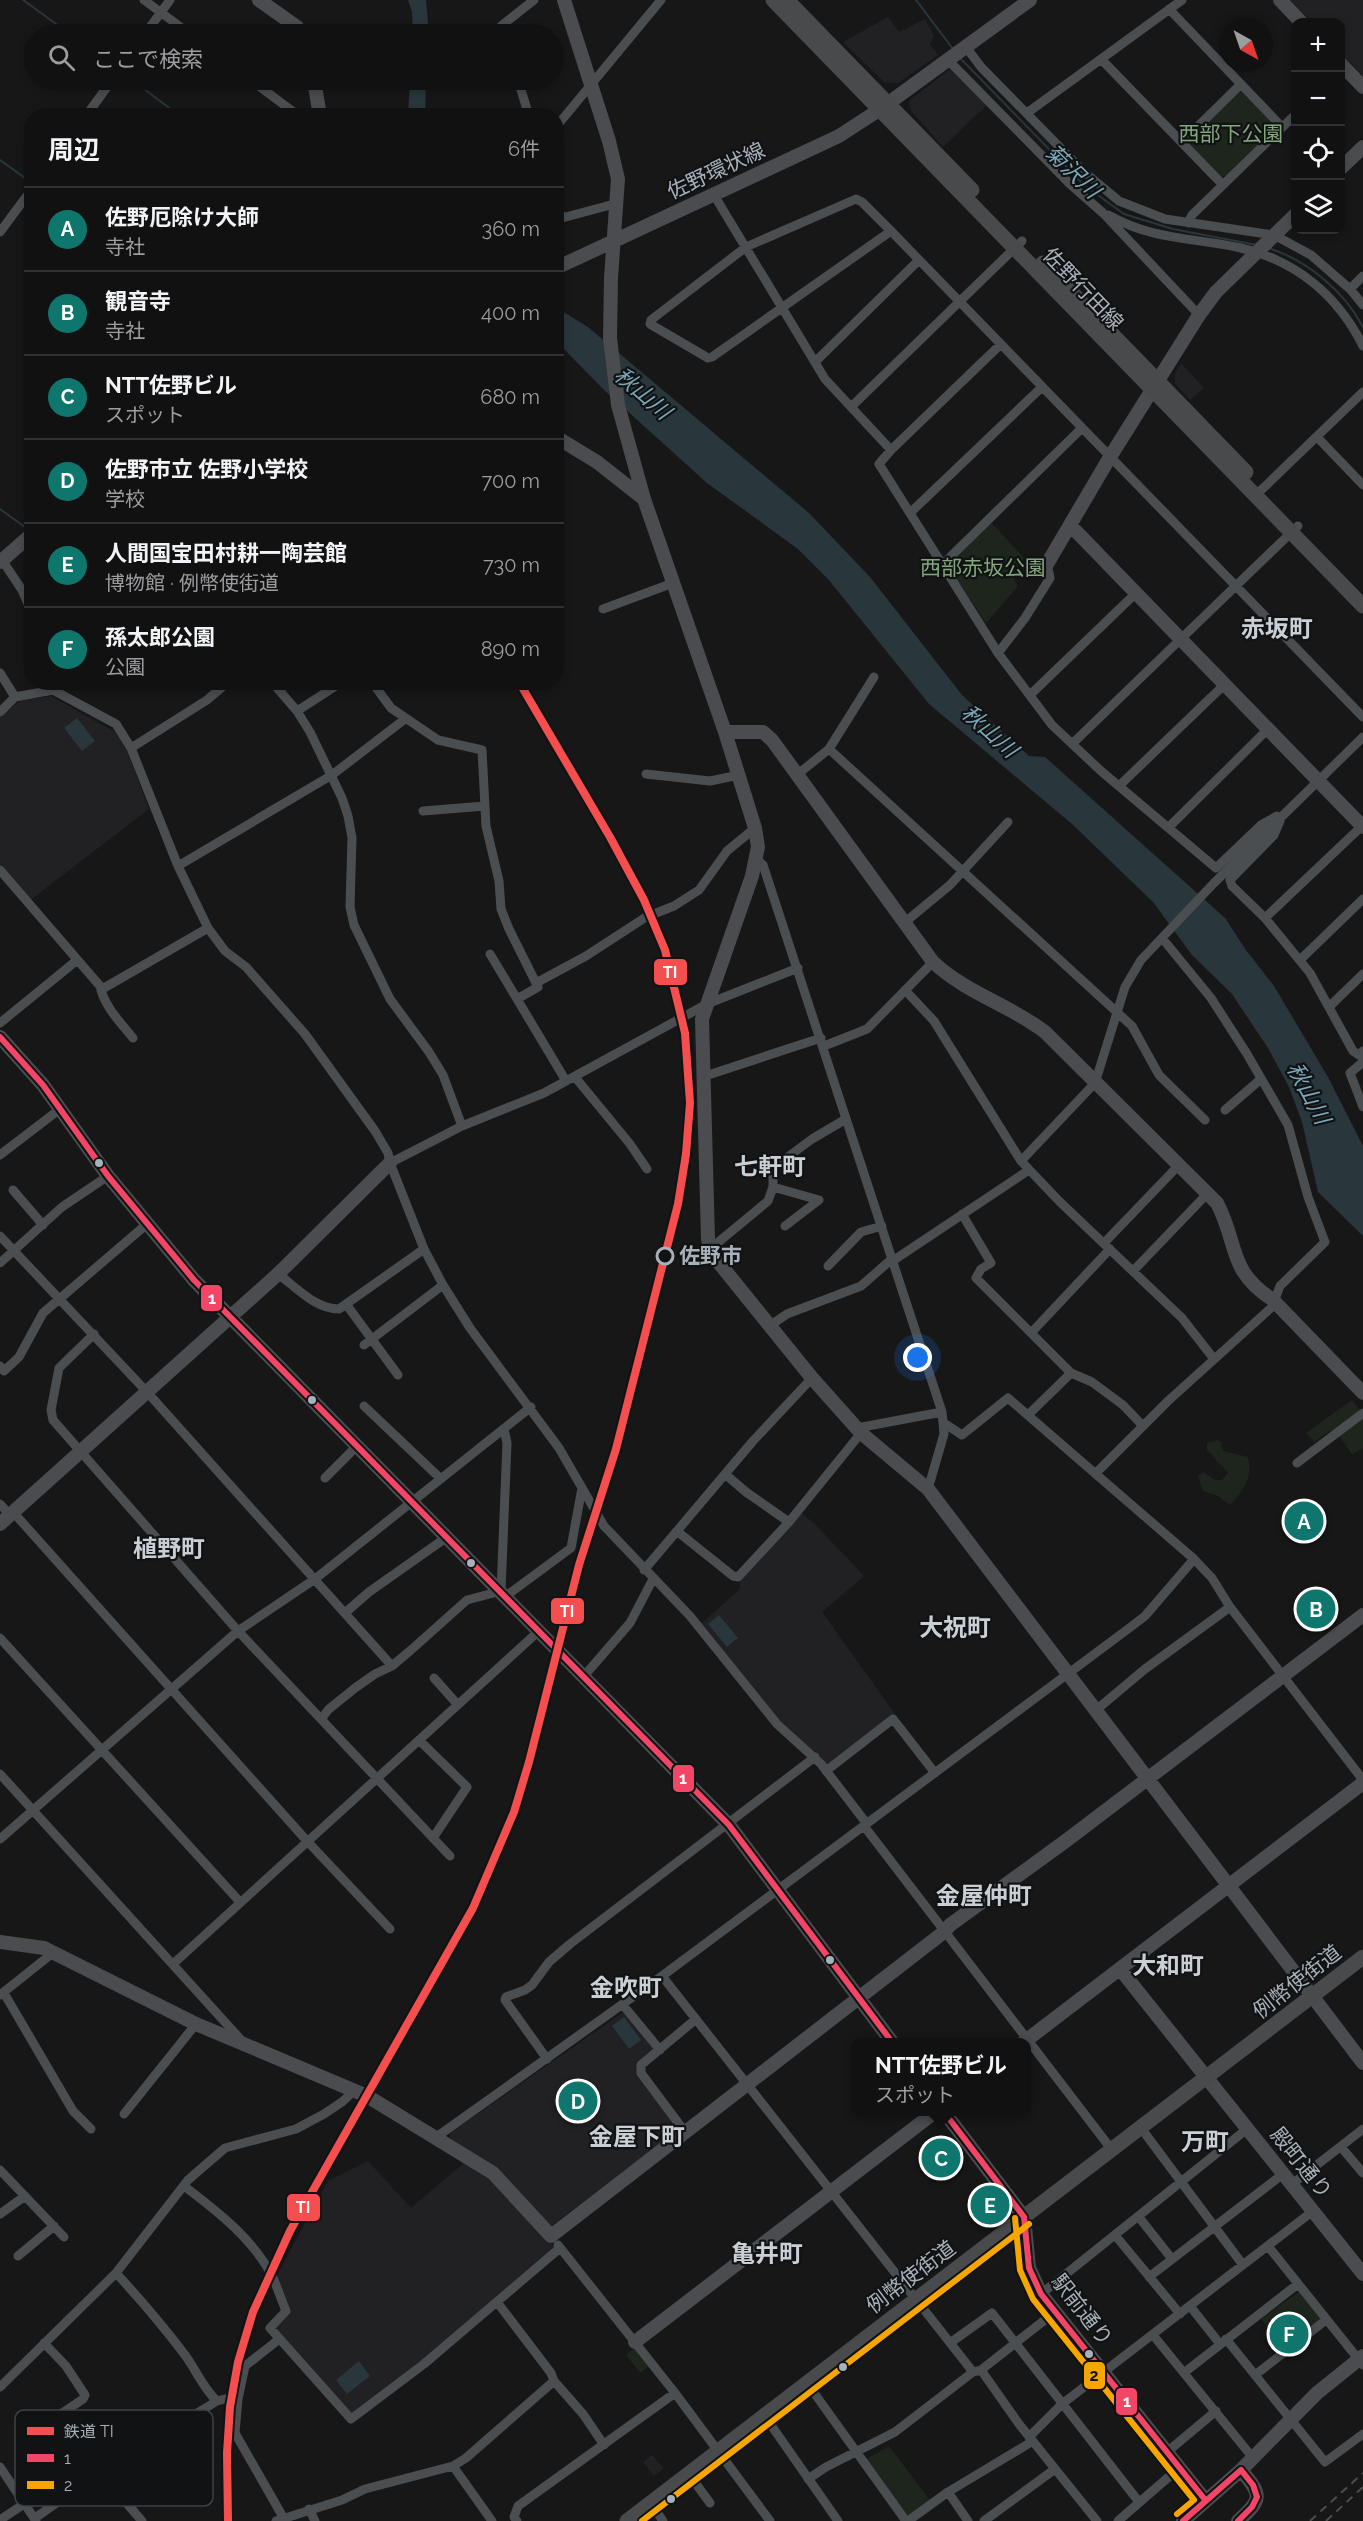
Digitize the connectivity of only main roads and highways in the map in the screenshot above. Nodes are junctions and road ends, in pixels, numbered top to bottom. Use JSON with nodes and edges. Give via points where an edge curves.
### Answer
{"nodes":[{"id":1,"x":773,"y":0,"type":"edge"},
{"id":2,"x":787,"y":0,"type":"edge"},
{"id":3,"x":884,"y":106,"type":"junction"},
{"id":4,"x":1294,"y":529,"type":"junction"},
{"id":5,"x":1363,"y":593,"type":"edge"},
{"id":6,"x":1363,"y":606,"type":"edge"},
{"id":7,"x":1363,"y":1958,"type":"edge"},
{"id":8,"x":627,"y":2521,"type":"edge"}],
"edges":[{"from":1,"to":3,"type":"main road","name":"佐野行田線"},
{"from":2,"to":3,"type":"main road","name":"佐野行田線"},
{"from":3,"to":4,"type":"main road","name":"佐野行田線"},
{"from":4,"to":5,"type":"main road","name":"佐野行田線"},
{"from":4,"to":6,"type":"main road","name":"佐野行田線"},
{"from":7,"to":8,"type":"main road","name":"例幣使街道"}]}
